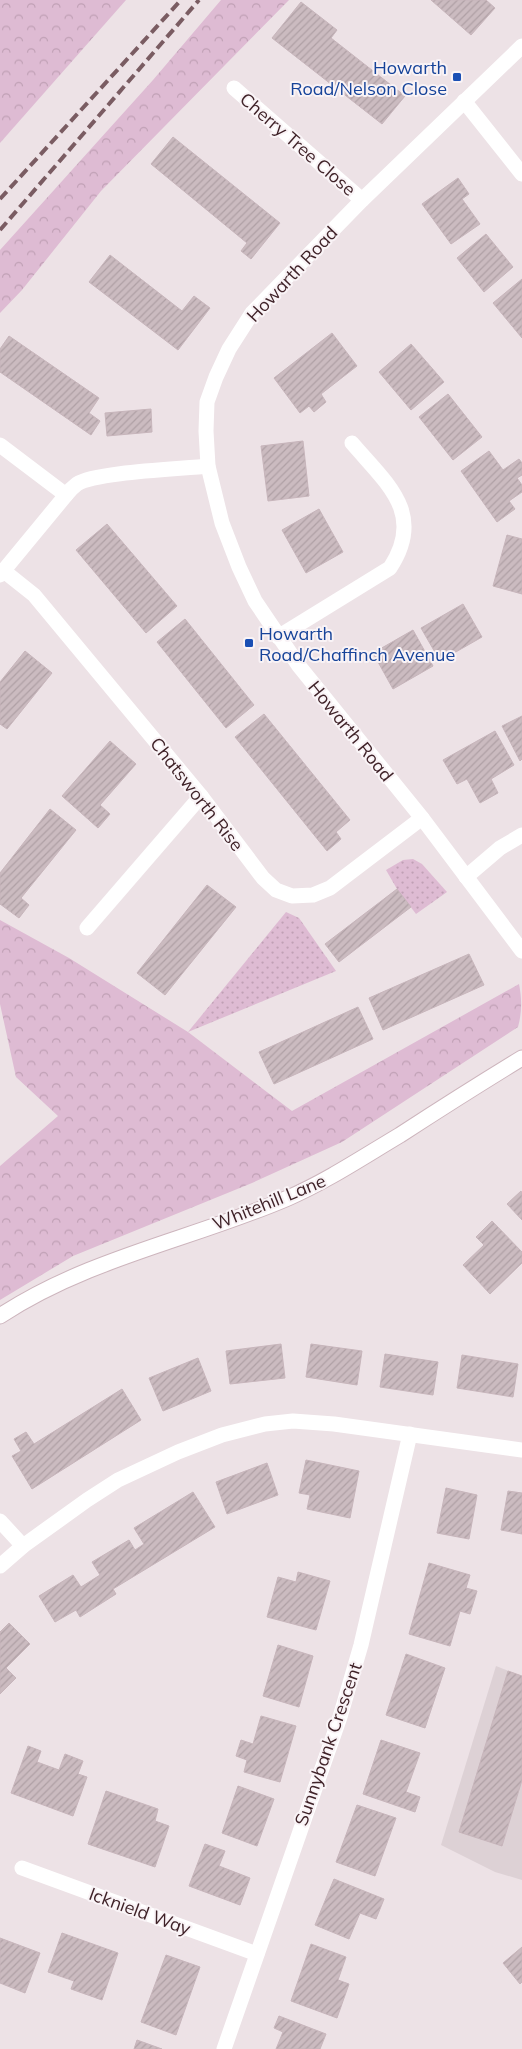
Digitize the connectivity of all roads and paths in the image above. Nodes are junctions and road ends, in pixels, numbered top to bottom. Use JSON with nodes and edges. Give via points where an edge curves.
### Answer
{"nodes":[{"id":1,"x":522,"y":46,"type":"edge"},
{"id":2,"x":234,"y":88,"type":"dead end"},
{"id":3,"x":464,"y":101,"type":"junction"},
{"id":4,"x":522,"y":174,"type":"edge"},
{"id":5,"x":362,"y":200,"type":"junction"},
{"id":6,"x":352,"y":443,"type":"dead end"},
{"id":7,"x":0,"y":445,"type":"edge"},
{"id":8,"x":208,"y":466,"type":"junction"},
{"id":9,"x":66,"y":495,"type":"junction"},
{"id":10,"x":2,"y":573,"type":"edge"},
{"id":11,"x":278,"y":637,"type":"junction"},
{"id":12,"x":201,"y":796,"type":"junction"},
{"id":13,"x":422,"y":818,"type":"junction"},
{"id":14,"x":522,"y":835,"type":"edge"},
{"id":15,"x":466,"y":876,"type":"junction"},
{"id":16,"x":87,"y":928,"type":"dead end"},
{"id":17,"x":522,"y":951,"type":"edge"},
{"id":18,"x":522,"y":1058,"type":"edge"},
{"id":19,"x":0,"y":1316,"type":"edge"},
{"id":20,"x":410,"y":1434,"type":"junction"},
{"id":21,"x":522,"y":1450,"type":"edge"},
{"id":22,"x":0,"y":1521,"type":"edge"},
{"id":23,"x":23,"y":1546,"type":"junction"},
{"id":24,"x":0,"y":1566,"type":"edge"},
{"id":25,"x":22,"y":1868,"type":"dead end"},
{"id":26,"x":257,"y":1954,"type":"junction"},
{"id":27,"x":224,"y":2049,"type":"edge"}],
"edges":[{"from":1,"to":3,"type":"street","name":"Howarth Road"},
{"from":2,"to":5,"type":"street","name":"Cherry Tree Close"},
{"from":3,"to":4,"type":"street"},
{"from":3,"to":5,"type":"street","name":"Howarth Road"},
{"from":5,"to":8,"type":"street","name":"Howarth Road","via":[[252,312],[229,349],[207,402]]},
{"from":6,"to":11,"type":"street","via":[[397,496],[404,517],[405,537],[400,554],[390,568]]},
{"from":7,"to":9,"type":"street"},
{"from":8,"to":9,"type":"street","via":[[97,478],[78,483]]},
{"from":8,"to":11,"type":"street","name":"Howarth Road","via":[[222,523],[238,567]]},
{"from":9,"to":10,"type":"street"},
{"from":10,"to":12,"type":"street","name":"Chatsworth Rise","via":[[34,595]]},
{"from":11,"to":13,"type":"street","name":"Howarth Road"},
{"from":12,"to":13,"type":"street","name":"Chatsworth Rise","via":[[263,878],[276,890],[292,896],[313,895],[330,888]]},
{"from":12,"to":16,"type":"street"},
{"from":13,"to":15,"type":"street","name":"Howarth Road"},
{"from":14,"to":15,"type":"street","via":[[500,848]]},
{"from":15,"to":17,"type":"street","name":"Howarth Road"},
{"from":18,"to":19,"type":"street","name":"Whitehill Lane","via":[[344,1170],[288,1198],[113,1260],[54,1286]]},
{"from":20,"to":21,"type":"street"},
{"from":20,"to":23,"type":"street","via":[[293,1421],[222,1435],[118,1480]]},
{"from":20,"to":26,"type":"street","name":"Sunnybank Crescent","via":[[361,1646],[340,1717]]},
{"from":22,"to":23,"type":"street"},
{"from":23,"to":24,"type":"street"},
{"from":25,"to":26,"type":"street","name":"Icknield Way"},
{"from":26,"to":27,"type":"street","name":"Sunnybank Crescent"}]}
